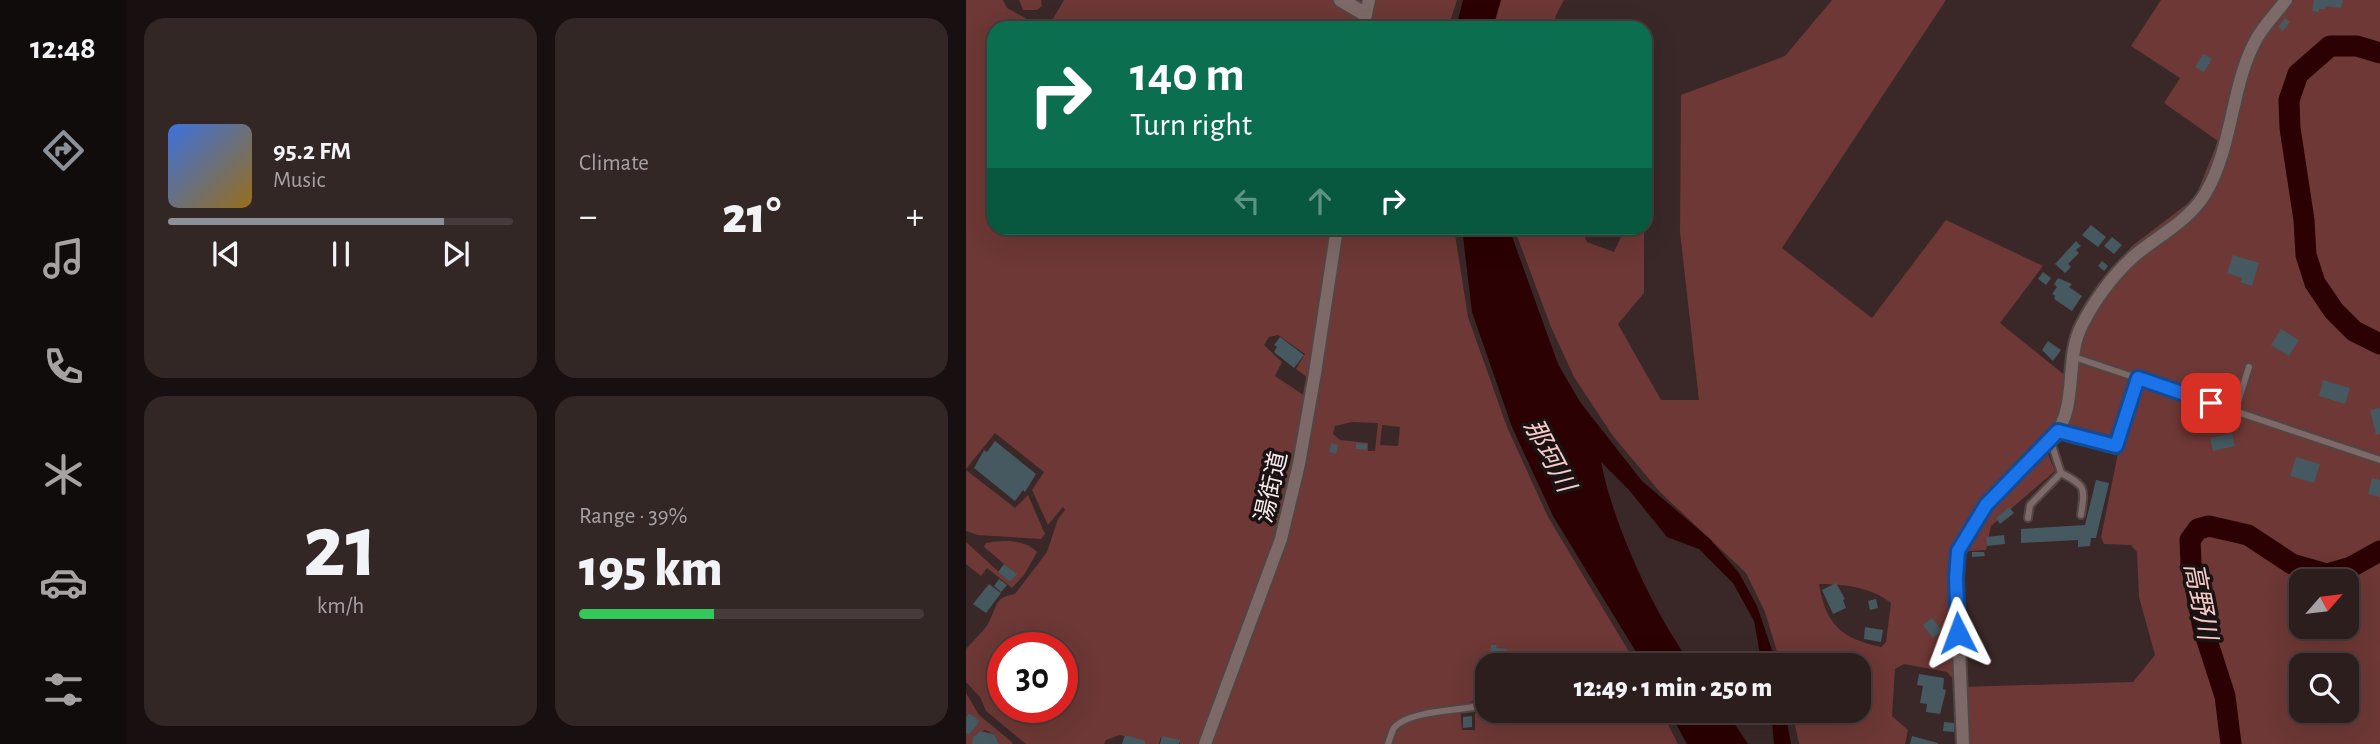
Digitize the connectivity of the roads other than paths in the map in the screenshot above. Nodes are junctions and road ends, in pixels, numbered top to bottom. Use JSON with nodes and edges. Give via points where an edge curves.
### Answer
{"nodes":[{"id":1,"x":1341,"y":0,"type":"edge"},
{"id":2,"x":2287,"y":0,"type":"edge"},
{"id":3,"x":1365,"y":14,"type":"edge"},
{"id":4,"x":1336,"y":235,"type":"edge"},
{"id":5,"x":2074,"y":357,"type":"junction"},
{"id":6,"x":2249,"y":367,"type":"dead end"},
{"id":7,"x":2138,"y":378,"type":"junction"},
{"id":8,"x":2235,"y":411,"type":"junction"},
{"id":9,"x":2054,"y":436,"type":"junction"},
{"id":10,"x":2380,"y":460,"type":"edge"},
{"id":11,"x":2061,"y":472,"type":"junction"},
{"id":12,"x":2081,"y":515,"type":"dead end"},
{"id":13,"x":2028,"y":518,"type":"dead end"},
{"id":14,"x":1474,"y":707,"type":"dead end"},
{"id":15,"x":1205,"y":744,"type":"edge"},
{"id":16,"x":1388,"y":744,"type":"edge"},
{"id":17,"x":1963,"y":744,"type":"edge"}],
"edges":[{"from":1,"to":3,"type":"street"},
{"from":2,"to":5,"type":"street","via":[[2257,38],[2204,197],[2117,274],[2081,325]]},
{"from":4,"to":15,"type":"street","name":"湯街道","via":[[1299,464],[1281,539]]},
{"from":5,"to":7,"type":"lane"},
{"from":5,"to":9,"type":"street","via":[[2068,405]]},
{"from":6,"to":8,"type":"lane"},
{"from":7,"to":8,"type":"lane"},
{"from":7,"to":9,"type":"lane","via":[[2116,446]]},
{"from":8,"to":10,"type":"lane"},
{"from":9,"to":11,"type":"lane"},
{"from":9,"to":17,"type":"street","via":[[1986,505],[1958,551]]},
{"from":11,"to":12,"type":"lane","via":[[2084,489]]},
{"from":11,"to":13,"type":"lane","via":[[2030,505]]},
{"from":14,"to":16,"type":"lane","via":[[1403,721]]}]}
